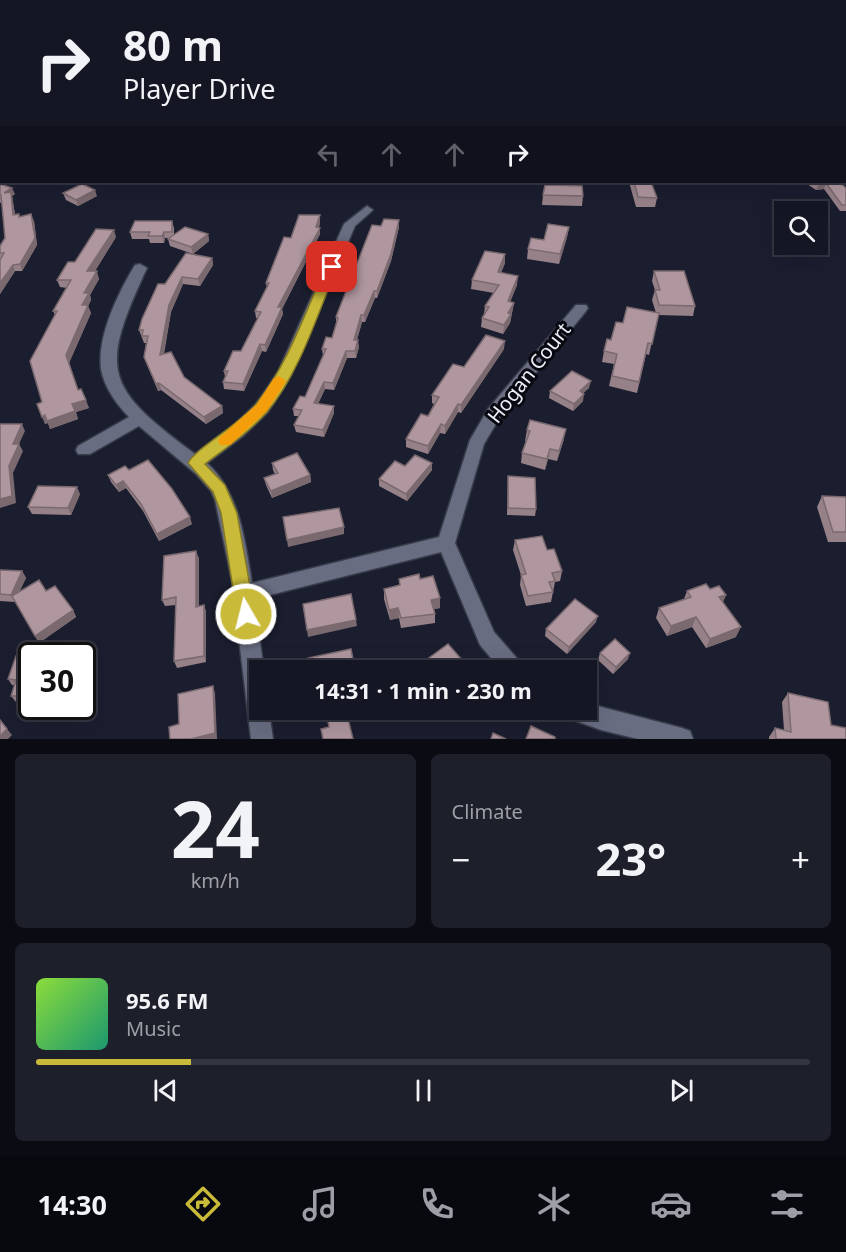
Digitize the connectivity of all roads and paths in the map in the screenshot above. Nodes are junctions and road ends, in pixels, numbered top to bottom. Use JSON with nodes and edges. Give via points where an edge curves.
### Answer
{"nodes":[{"id":1,"x":367,"y":210,"type":"dead end"},
{"id":2,"x":140,"y":268,"type":"dead end"},
{"id":3,"x":581,"y":308,"type":"dead end"},
{"id":4,"x":138,"y":419,"type":"junction"},
{"id":5,"x":84,"y":450,"type":"dead end"},
{"id":6,"x":195,"y":463,"type":"junction"},
{"id":7,"x":446,"y":543,"type":"junction"},
{"id":8,"x":244,"y":593,"type":"junction"},
{"id":9,"x":506,"y":660,"type":"edge"},
{"id":10,"x":597,"y":718,"type":"edge"},
{"id":11,"x":262,"y":739,"type":"edge"},
{"id":12,"x":682,"y":739,"type":"edge"}],
"edges":[{"from":1,"to":6,"type":"street","via":[[350,224],[285,373],[262,408]]},
{"from":2,"to":4,"type":"street","via":[[113,323],[107,366],[117,395]]},
{"from":3,"to":7,"type":"street","name":"Hogan Court","via":[[494,413],[476,444]]},
{"from":4,"to":5,"type":"street"},
{"from":4,"to":6,"type":"street"},
{"from":6,"to":8,"type":"street","via":[[220,489],[229,513]]},
{"from":7,"to":8,"type":"street"},
{"from":7,"to":9,"type":"street","via":[[487,638]]},
{"from":8,"to":11,"type":"street"},
{"from":10,"to":12,"type":"street"}]}
